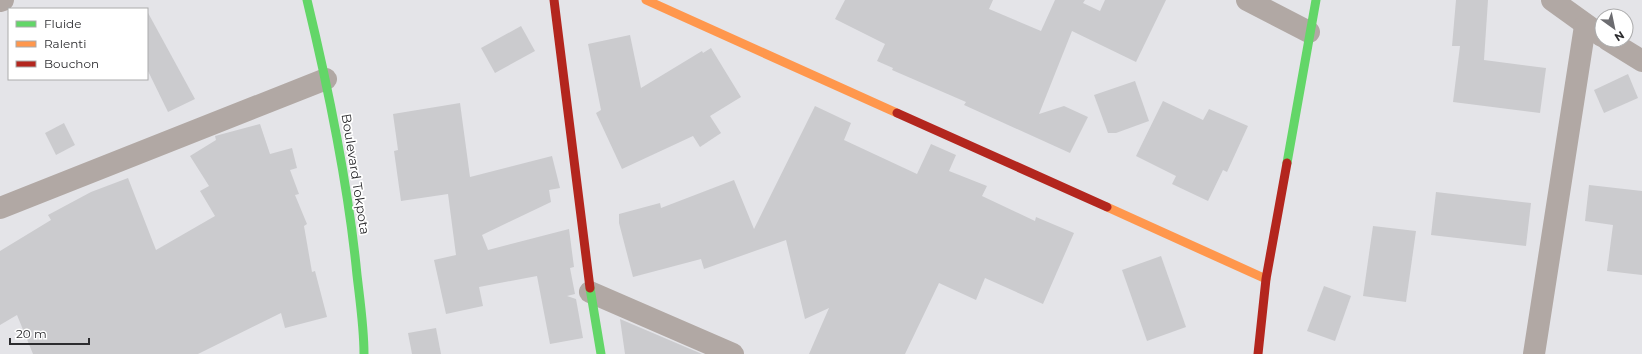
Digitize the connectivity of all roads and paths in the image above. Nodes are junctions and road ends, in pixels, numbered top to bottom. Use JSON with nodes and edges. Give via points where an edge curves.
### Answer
{"nodes":[{"id":1,"x":306,"y":0,"type":"edge"},
{"id":2,"x":554,"y":0,"type":"edge"},
{"id":3,"x":646,"y":0,"type":"edge"},
{"id":4,"x":1247,"y":0,"type":"edge"},
{"id":5,"x":1316,"y":0,"type":"edge"},
{"id":6,"x":1552,"y":0,"type":"edge"},
{"id":7,"x":1594,"y":31,"type":"edge"},
{"id":8,"x":1309,"y":32,"type":"junction"},
{"id":9,"x":1621,"y":48,"type":"edge"},
{"id":10,"x":1642,"y":61,"type":"edge"},
{"id":11,"x":326,"y":79,"type":"junction"},
{"id":12,"x":0,"y":208,"type":"edge"},
{"id":13,"x":1266,"y":279,"type":"junction"},
{"id":14,"x":590,"y":292,"type":"junction"},
{"id":15,"x":361,"y":353,"type":"edge"},
{"id":16,"x":601,"y":354,"type":"edge"},
{"id":17,"x":733,"y":354,"type":"edge"},
{"id":18,"x":1258,"y":354,"type":"edge"},
{"id":19,"x":1534,"y":354,"type":"edge"}],
"edges":[{"from":1,"to":11,"type":"street","name":"Boulevard Tokpota"},
{"from":2,"to":14,"type":"street"},
{"from":3,"to":13,"type":"street"},
{"from":4,"to":8,"type":"street"},
{"from":5,"to":8,"type":"street"},
{"from":6,"to":7,"type":"street"},
{"from":7,"to":19,"type":"street"},
{"from":8,"to":13,"type":"street"},
{"from":9,"to":10,"type":"street"},
{"from":11,"to":12,"type":"street"},
{"from":11,"to":15,"type":"street","name":"Boulevard Tokpota","via":[[346,181],[356,256]]},
{"from":13,"to":18,"type":"street"},
{"from":14,"to":16,"type":"street"},
{"from":14,"to":17,"type":"street"}]}
